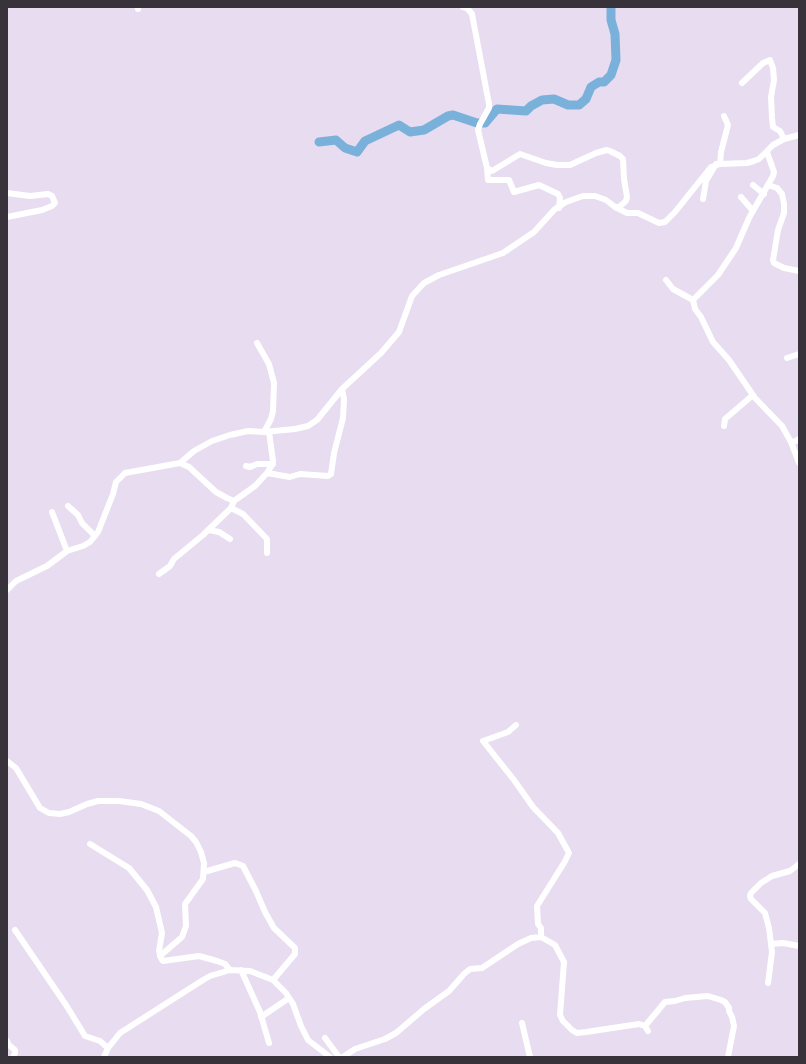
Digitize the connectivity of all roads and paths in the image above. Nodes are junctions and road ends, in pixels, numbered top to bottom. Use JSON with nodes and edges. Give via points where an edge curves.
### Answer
{"nodes":[{"id":1,"x":463,"y":7,"type":"edge"},
{"id":2,"x":742,"y":83,"type":"dead end"},
{"id":3,"x":724,"y":116,"type":"dead end"},
{"id":4,"x":799,"y":135,"type":"edge"},
{"id":5,"x":784,"y":139,"type":"junction"},
{"id":6,"x":768,"y":152,"type":"junction"},
{"id":7,"x":718,"y":164,"type":"junction"},
{"id":8,"x":486,"y":168,"type":"junction"},
{"id":9,"x":753,"y":185,"type":"dead end"},
{"id":10,"x":768,"y":185,"type":"junction"},
{"id":11,"x":7,"y":193,"type":"edge"},
{"id":12,"x":764,"y":194,"type":"junction"},
{"id":13,"x":741,"y":197,"type":"dead end"},
{"id":14,"x":703,"y":199,"type":"dead end"},
{"id":15,"x":615,"y":207,"type":"junction"},
{"id":16,"x":558,"y":208,"type":"junction"},
{"id":17,"x":754,"y":211,"type":"junction"},
{"id":18,"x":7,"y":217,"type":"edge"},
{"id":19,"x":799,"y":271,"type":"edge"},
{"id":20,"x":666,"y":280,"type":"dead end"},
{"id":21,"x":693,"y":300,"type":"junction"},
{"id":22,"x":257,"y":343,"type":"dead end"},
{"id":23,"x":799,"y":354,"type":"edge"},
{"id":24,"x":787,"y":358,"type":"dead end"},
{"id":25,"x":342,"y":389,"type":"junction"},
{"id":26,"x":753,"y":395,"type":"junction"},
{"id":27,"x":724,"y":426,"type":"dead end"},
{"id":28,"x":266,"y":432,"type":"junction"},
{"id":29,"x":799,"y":439,"type":"edge"},
{"id":30,"x":791,"y":442,"type":"junction"},
{"id":31,"x":180,"y":463,"type":"junction"},
{"id":32,"x":799,"y":463,"type":"edge"},
{"id":33,"x":272,"y":464,"type":"junction"},
{"id":34,"x":246,"y":466,"type":"dead end"},
{"id":35,"x":267,"y":473,"type":"junction"},
{"id":36,"x":234,"y":501,"type":"junction"},
{"id":37,"x":68,"y":506,"type":"dead end"},
{"id":38,"x":231,"y":508,"type":"junction"},
{"id":39,"x":52,"y":512,"type":"dead end"},
{"id":40,"x":209,"y":530,"type":"junction"},
{"id":41,"x":95,"y":536,"type":"junction"},
{"id":42,"x":230,"y":539,"type":"dead end"},
{"id":43,"x":67,"y":551,"type":"junction"},
{"id":44,"x":268,"y":554,"type":"dead end"},
{"id":45,"x":158,"y":574,"type":"dead end"},
{"id":46,"x":7,"y":590,"type":"edge"},
{"id":47,"x":516,"y":725,"type":"dead end"},
{"id":48,"x":7,"y":761,"type":"edge"},
{"id":49,"x":90,"y":844,"type":"dead end"},
{"id":50,"x":799,"y":864,"type":"edge"},
{"id":51,"x":204,"y":872,"type":"junction"},
{"id":52,"x":15,"y":930,"type":"dead end"},
{"id":53,"x":541,"y":937,"type":"junction"},
{"id":54,"x":771,"y":944,"type":"junction"},
{"id":55,"x":799,"y":946,"type":"edge"},
{"id":56,"x":160,"y":956,"type":"junction"},
{"id":57,"x":230,"y":970,"type":"junction"},
{"id":58,"x":241,"y":970,"type":"junction"},
{"id":59,"x":273,"y":980,"type":"junction"},
{"id":60,"x":768,"y":983,"type":"dead end"},
{"id":61,"x":289,"y":998,"type":"junction"},
{"id":62,"x":261,"y":1017,"type":"junction"},
{"id":63,"x":522,"y":1023,"type":"dead end"},
{"id":64,"x":325,"y":1038,"type":"dead end"},
{"id":65,"x":7,"y":1041,"type":"edge"},
{"id":66,"x":269,"y":1043,"type":"dead end"},
{"id":67,"x":108,"y":1048,"type":"junction"},
{"id":68,"x":327,"y":1056,"type":"edge"},
{"id":69,"x":13,"y":1057,"type":"edge"},
{"id":70,"x":104,"y":1057,"type":"edge"},
{"id":71,"x":339,"y":1057,"type":"edge"},
{"id":72,"x":343,"y":1057,"type":"edge"},
{"id":73,"x":530,"y":1057,"type":"edge"},
{"id":74,"x":728,"y":1057,"type":"edge"}],
"edges":[{"from":1,"to":8,"type":"street","via":[[472,14],[489,104],[478,130]]},
{"from":2,"to":5,"type":"street","via":[[763,63],[770,60],[774,80],[771,97],[773,127],[780,130]]},
{"from":3,"to":7,"type":"street","via":[[728,125]]},
{"from":4,"to":5,"type":"street"},
{"from":5,"to":6,"type":"street"},
{"from":6,"to":7,"type":"street","via":[[759,159],[746,163]]},
{"from":6,"to":10,"type":"street","via":[[774,172]]},
{"from":7,"to":14,"type":"street","via":[[706,181]]},
{"from":7,"to":15,"type":"street","via":[[707,170],[665,222],[659,223],[638,213],[626,213]]},
{"from":8,"to":15,"type":"street","via":[[492,171],[520,154],[546,163],[570,165],[607,150],[623,159],[627,198]]},
{"from":8,"to":16,"type":"street","via":[[488,180],[509,180],[514,192],[539,185],[558,194]]},
{"from":9,"to":12,"type":"street"},
{"from":10,"to":12,"type":"street"},
{"from":10,"to":19,"type":"street","via":[[782,194],[784,204],[774,263]]},
{"from":11,"to":18,"type":"street","via":[[30,196],[48,194],[55,203],[42,210]]},
{"from":12,"to":17,"type":"street"},
{"from":13,"to":17,"type":"street"},
{"from":15,"to":16,"type":"street","via":[[595,196],[583,196]]},
{"from":16,"to":25,"type":"street","via":[[534,232],[504,252],[424,283],[412,296],[399,332],[381,353]]},
{"from":17,"to":21,"type":"street","via":[[736,248],[718,275]]},
{"from":20,"to":21,"type":"street","via":[[673,289]]},
{"from":21,"to":26,"type":"street","via":[[696,312],[713,342]]},
{"from":22,"to":28,"type":"street","via":[[269,364],[274,383],[271,418]]},
{"from":23,"to":24,"type":"street"},
{"from":25,"to":28,"type":"street","via":[[312,424],[295,429]]},
{"from":25,"to":35,"type":"street","via":[[343,418],[331,474],[300,474],[290,477]]},
{"from":26,"to":27,"type":"street","via":[[726,419]]},
{"from":26,"to":30,"type":"street","via":[[782,426]]},
{"from":28,"to":31,"type":"street","via":[[248,430],[219,438]]},
{"from":28,"to":33,"type":"street","via":[[273,456]]},
{"from":29,"to":30,"type":"street"},
{"from":30,"to":32,"type":"street"},
{"from":31,"to":36,"type":"street","via":[[189,467],[210,488]]},
{"from":31,"to":41,"type":"street","via":[[125,473],[120,477]]},
{"from":33,"to":34,"type":"street"},
{"from":33,"to":35,"type":"street"},
{"from":35,"to":36,"type":"street","via":[[255,486]]},
{"from":36,"to":38,"type":"street"},
{"from":37,"to":41,"type":"street"},
{"from":38,"to":40,"type":"street"},
{"from":38,"to":44,"type":"street","via":[[243,514],[267,539]]},
{"from":39,"to":43,"type":"street"},
{"from":40,"to":42,"type":"street","via":[[219,532]]},
{"from":40,"to":45,"type":"street"},
{"from":41,"to":43,"type":"street","via":[[83,546]]},
{"from":43,"to":46,"type":"street","via":[[47,566],[16,581]]},
{"from":47,"to":53,"type":"street","via":[[508,732],[483,741],[533,807],[558,833],[569,853],[537,906]]},
{"from":48,"to":51,"type":"street","via":[[16,768],[40,808],[49,813],[69,812],[87,804],[107,800],[141,804],[159,811],[196,842],[201,852]]},
{"from":49,"to":56,"type":"street","via":[[129,868],[147,890],[156,906],[162,933]]},
{"from":50,"to":54,"type":"street","via":[[790,871],[772,876],[750,893],[751,899],[765,913]]},
{"from":51,"to":56,"type":"street","via":[[204,879],[185,904],[185,931],[179,940]]},
{"from":51,"to":59,"type":"street","via":[[235,863],[243,866],[274,928],[295,948],[295,954]]},
{"from":52,"to":67,"type":"street","via":[[85,1036],[100,1041]]},
{"from":53,"to":72,"type":"street","via":[[518,944],[482,968],[470,969],[449,991],[396,1033],[354,1049]]},
{"from":53,"to":74,"type":"street","via":[[555,945],[564,962],[560,1015],[572,1030],[577,1033],[639,1024],[646,1029],[665,1002],[708,996],[725,1002],[732,1017],[734,1026]]},
{"from":54,"to":55,"type":"street"},
{"from":54,"to":60,"type":"street"},
{"from":56,"to":57,"type":"street","via":[[166,962],[199,956],[224,964]]},
{"from":57,"to":58,"type":"street"},
{"from":57,"to":67,"type":"street","via":[[210,976],[144,1017],[120,1033]]},
{"from":58,"to":59,"type":"street"},
{"from":58,"to":62,"type":"street"},
{"from":59,"to":61,"type":"street"},
{"from":61,"to":62,"type":"street"},
{"from":61,"to":68,"type":"street","via":[[294,1004],[308,1040]]},
{"from":62,"to":66,"type":"street"},
{"from":63,"to":73,"type":"street"},
{"from":64,"to":71,"type":"street"},
{"from":65,"to":69,"type":"street","via":[[15,1050]]},
{"from":67,"to":70,"type":"street"}]}
